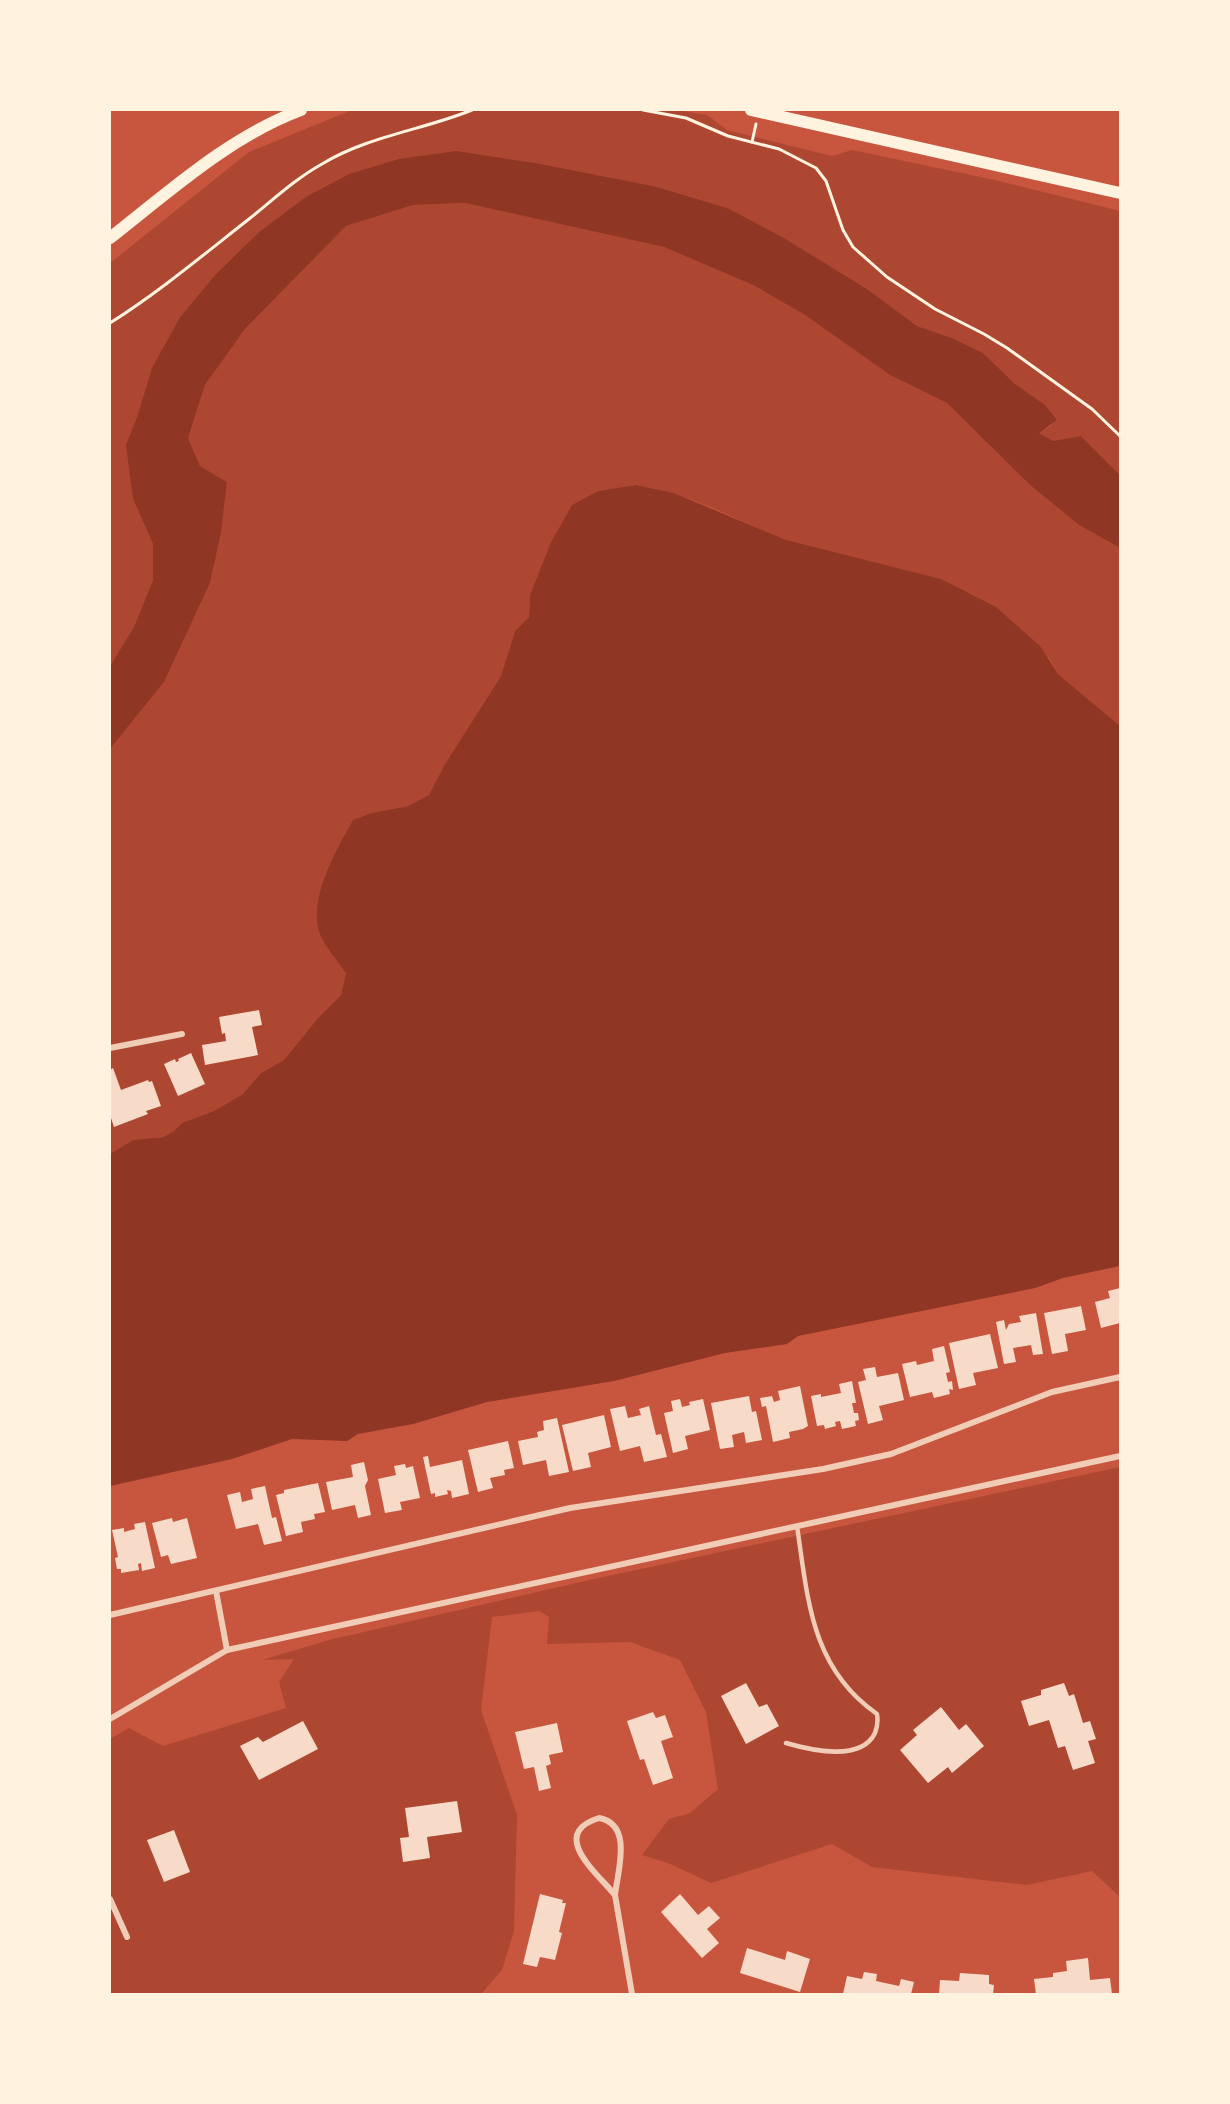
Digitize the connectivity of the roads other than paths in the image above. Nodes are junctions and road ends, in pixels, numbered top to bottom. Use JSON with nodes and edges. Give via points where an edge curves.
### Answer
{"nodes":[{"id":1,"x":301,"y":110,"type":"edge"},
{"id":2,"x":751,"y":110,"type":"edge"},
{"id":3,"x":1120,"y":193,"type":"edge"},
{"id":4,"x":110,"y":238,"type":"edge"},
{"id":5,"x":182,"y":1034,"type":"dead end"},
{"id":6,"x":110,"y":1048,"type":"edge"},
{"id":7,"x":1120,"y":1377,"type":"edge"},
{"id":8,"x":1120,"y":1456,"type":"edge"},
{"id":9,"x":797,"y":1526,"type":"junction"},
{"id":10,"x":216,"y":1591,"type":"junction"},
{"id":11,"x":110,"y":1616,"type":"edge"},
{"id":12,"x":227,"y":1650,"type":"junction"},
{"id":13,"x":110,"y":1719,"type":"edge"},
{"id":14,"x":786,"y":1743,"type":"dead end"},
{"id":15,"x":615,"y":1895,"type":"junction"},
{"id":16,"x":110,"y":1899,"type":"edge"},
{"id":17,"x":127,"y":1937,"type":"dead end"},
{"id":18,"x":632,"y":1995,"type":"edge"}],
"edges":[{"from":1,"to":4,"type":"main road","via":[[220,153]]},
{"from":2,"to":3,"type":"main road"},
{"from":5,"to":6,"type":"street"},
{"from":7,"to":10,"type":"street","via":[[1052,1392],[891,1454],[824,1469],[570,1508]]},
{"from":8,"to":9,"type":"street"},
{"from":9,"to":12,"type":"street"},
{"from":9,"to":14,"type":"lane","via":[[813,1626],[820,1646],[846,1688],[878,1720],[867,1744],[845,1751]]},
{"from":10,"to":11,"type":"street"},
{"from":10,"to":12,"type":"street"},
{"from":12,"to":13,"type":"street"},
{"from":15,"to":15,"type":"street","via":[[620,1840],[616,1827],[599,1818],[582,1827],[575,1841]]},
{"from":15,"to":18,"type":"street"},
{"from":16,"to":17,"type":"street"}]}
